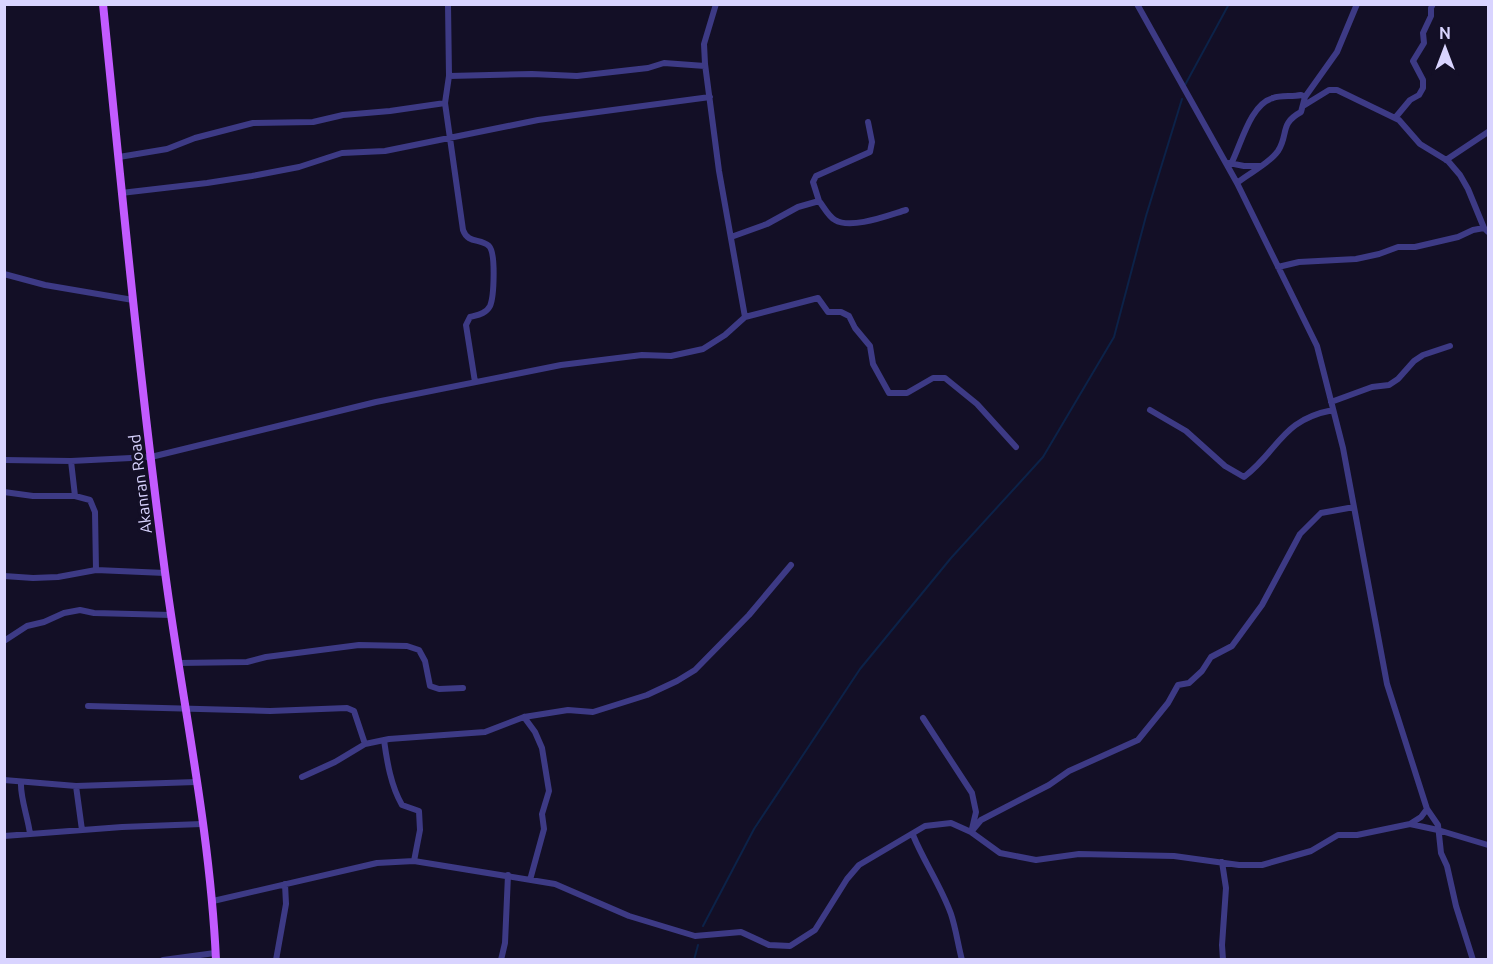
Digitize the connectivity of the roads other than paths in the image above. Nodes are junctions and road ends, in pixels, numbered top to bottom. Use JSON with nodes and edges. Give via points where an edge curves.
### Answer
{"nodes":[{"id":1,"x":103,"y":4,"type":"edge"},
{"id":2,"x":448,"y":4,"type":"edge"},
{"id":3,"x":716,"y":4,"type":"edge"},
{"id":4,"x":1137,"y":4,"type":"edge"},
{"id":5,"x":1357,"y":4,"type":"edge"},
{"id":6,"x":1433,"y":4,"type":"edge"},
{"id":7,"x":705,"y":66,"type":"junction"},
{"id":8,"x":449,"y":76,"type":"junction"},
{"id":9,"x":710,"y":97,"type":"junction"},
{"id":10,"x":1305,"y":97,"type":"junction"},
{"id":11,"x":445,"y":103,"type":"junction"},
{"id":12,"x":1303,"y":106,"type":"junction"},
{"id":13,"x":1395,"y":118,"type":"junction"},
{"id":14,"x":868,"y":122,"type":"dead end"},
{"id":15,"x":1488,"y":132,"type":"edge"},
{"id":16,"x":448,"y":137,"type":"junction"},
{"id":17,"x":119,"y":157,"type":"junction"},
{"id":18,"x":1446,"y":160,"type":"junction"},
{"id":19,"x":1228,"y":163,"type":"junction"},
{"id":20,"x":1260,"y":166,"type":"junction"},
{"id":21,"x":1237,"y":183,"type":"junction"},
{"id":22,"x":121,"y":193,"type":"junction"},
{"id":23,"x":819,"y":201,"type":"junction"},
{"id":24,"x":906,"y":210,"type":"dead end"},
{"id":25,"x":1486,"y":230,"type":"edge"},
{"id":26,"x":731,"y":237,"type":"junction"},
{"id":27,"x":1278,"y":267,"type":"junction"},
{"id":28,"x":4,"y":274,"type":"edge"},
{"id":29,"x":133,"y":300,"type":"junction"},
{"id":30,"x":745,"y":317,"type":"junction"},
{"id":31,"x":1450,"y":346,"type":"dead end"},
{"id":32,"x":475,"y":382,"type":"junction"},
{"id":33,"x":1331,"y":402,"type":"junction"},
{"id":34,"x":1150,"y":410,"type":"dead end"},
{"id":35,"x":1333,"y":410,"type":"junction"},
{"id":36,"x":1016,"y":447,"type":"dead end"},
{"id":37,"x":151,"y":457,"type":"junction"},
{"id":38,"x":4,"y":460,"type":"edge"},
{"id":39,"x":71,"y":461,"type":"junction"},
{"id":40,"x":4,"y":492,"type":"edge"},
{"id":41,"x":75,"y":496,"type":"junction"},
{"id":42,"x":1354,"y":507,"type":"junction"},
{"id":43,"x":791,"y":565,"type":"dead end"},
{"id":44,"x":96,"y":570,"type":"junction"},
{"id":45,"x":165,"y":573,"type":"junction"},
{"id":46,"x":4,"y":576,"type":"edge"},
{"id":47,"x":171,"y":615,"type":"junction"},
{"id":48,"x":4,"y":641,"type":"edge"},
{"id":49,"x":178,"y":663,"type":"junction"},
{"id":50,"x":463,"y":688,"type":"dead end"},
{"id":51,"x":88,"y":706,"type":"dead end"},
{"id":52,"x":186,"y":710,"type":"junction"},
{"id":53,"x":524,"y":717,"type":"junction"},
{"id":54,"x":923,"y":718,"type":"dead end"},
{"id":55,"x":384,"y":740,"type":"junction"},
{"id":56,"x":365,"y":744,"type":"junction"},
{"id":57,"x":302,"y":777,"type":"dead end"},
{"id":58,"x":4,"y":780,"type":"edge"},
{"id":59,"x":21,"y":782,"type":"junction"},
{"id":60,"x":196,"y":782,"type":"junction"},
{"id":61,"x":76,"y":786,"type":"junction"},
{"id":62,"x":1426,"y":809,"type":"junction"},
{"id":63,"x":202,"y":824,"type":"junction"},
{"id":64,"x":1410,"y":824,"type":"junction"},
{"id":65,"x":1438,"y":830,"type":"junction"},
{"id":66,"x":82,"y":831,"type":"junction"},
{"id":67,"x":971,"y":832,"type":"junction"},
{"id":68,"x":30,"y":834,"type":"junction"},
{"id":69,"x":913,"y":835,"type":"junction"},
{"id":70,"x":4,"y":836,"type":"edge"},
{"id":71,"x":1488,"y":846,"type":"edge"},
{"id":72,"x":414,"y":861,"type":"junction"},
{"id":73,"x":1222,"y":862,"type":"junction"},
{"id":74,"x":508,"y":875,"type":"junction"},
{"id":75,"x":530,"y":880,"type":"junction"},
{"id":76,"x":285,"y":884,"type":"junction"},
{"id":77,"x":213,"y":901,"type":"junction"},
{"id":78,"x":216,"y":956,"type":"edge"},
{"id":79,"x":163,"y":960,"type":"edge"},
{"id":80,"x":276,"y":960,"type":"edge"},
{"id":81,"x":501,"y":960,"type":"edge"},
{"id":82,"x":962,"y":960,"type":"edge"},
{"id":83,"x":1223,"y":960,"type":"edge"},
{"id":84,"x":1473,"y":960,"type":"edge"}],
"edges":[{"from":1,"to":17,"type":"main road","name":"Akanran Road"},
{"from":2,"to":8,"type":"street"},
{"from":3,"to":7,"type":"street","via":[[704,44]]},
{"from":4,"to":19,"type":"street"},
{"from":5,"to":10,"type":"street","via":[[1337,52]]},
{"from":6,"to":13,"type":"street","via":[[1424,28],[1424,43],[1413,61],[1423,88]]},
{"from":7,"to":8,"type":"street","via":[[664,63],[577,76]]},
{"from":7,"to":9,"type":"street"},
{"from":8,"to":11,"type":"street"},
{"from":9,"to":16,"type":"street","via":[[538,120]]},
{"from":9,"to":26,"type":"street"},
{"from":10,"to":12,"type":"street"},
{"from":10,"to":19,"type":"street","via":[[1273,98],[1261,104]]},
{"from":11,"to":16,"type":"street"},
{"from":11,"to":17,"type":"street","via":[[313,122],[253,123],[167,149]]},
{"from":12,"to":13,"type":"street","via":[[1329,90],[1337,90]]},
{"from":12,"to":20,"type":"street","via":[[1284,127],[1277,151]]},
{"from":13,"to":18,"type":"street","via":[[1420,144]]},
{"from":14,"to":23,"type":"street","via":[[870,152],[816,176],[813,182]]},
{"from":15,"to":18,"type":"street"},
{"from":16,"to":22,"type":"street","via":[[385,151],[342,153],[299,167],[207,183]]},
{"from":16,"to":32,"type":"street","via":[[465,236],[488,245],[492,251],[490,307],[470,317],[466,325]]},
{"from":17,"to":22,"type":"main road","name":"Akanran Road"},
{"from":18,"to":25,"type":"street","via":[[1468,189]]},
{"from":19,"to":20,"type":"street"},
{"from":19,"to":21,"type":"street"},
{"from":20,"to":21,"type":"street"},
{"from":21,"to":27,"type":"street"},
{"from":22,"to":29,"type":"main road","name":"Akanran Road"},
{"from":23,"to":24,"type":"street","via":[[832,219],[840,222],[860,222]]},
{"from":23,"to":26,"type":"street"},
{"from":25,"to":27,"type":"street","via":[[1368,256]]},
{"from":26,"to":30,"type":"street"},
{"from":27,"to":33,"type":"street","via":[[1317,346]]},
{"from":28,"to":29,"type":"street"},
{"from":29,"to":37,"type":"main road","name":"Akanran Road"},
{"from":30,"to":32,"type":"street","via":[[703,348],[671,356],[642,355],[561,365]]},
{"from":30,"to":36,"type":"street","via":[[818,298],[828,312],[849,316],[870,346],[873,364],[889,393],[907,393],[933,378],[945,378],[977,404]]},
{"from":31,"to":33,"type":"street","via":[[1423,355],[1389,385]]},
{"from":32,"to":37,"type":"street"},
{"from":33,"to":35,"type":"street"},
{"from":34,"to":35,"type":"street","via":[[1186,431],[1225,466],[1244,477],[1292,428],[1309,417]]},
{"from":35,"to":42,"type":"street"},
{"from":37,"to":39,"type":"street"},
{"from":37,"to":45,"type":"main road","name":"Akanran Road"},
{"from":38,"to":39,"type":"street"},
{"from":39,"to":41,"type":"street"},
{"from":40,"to":41,"type":"street"},
{"from":41,"to":44,"type":"street","via":[[90,500],[94,506]]},
{"from":42,"to":62,"type":"street","via":[[1387,684]]},
{"from":42,"to":67,"type":"street","via":[[1321,513],[1299,534],[1262,605],[1232,646],[1211,657],[1189,683],[1178,685],[1137,740],[1069,771],[981,820]]},
{"from":43,"to":53,"type":"street","via":[[750,615],[695,670],[677,681],[592,712],[568,710]]},
{"from":44,"to":45,"type":"street"},
{"from":44,"to":46,"type":"street","via":[[58,577]]},
{"from":45,"to":47,"type":"main road","name":"Akanran Road"},
{"from":47,"to":48,"type":"street","via":[[80,610],[27,626]]},
{"from":47,"to":49,"type":"main road","name":"Akanran Road"},
{"from":49,"to":50,"type":"street","via":[[247,662],[358,645],[407,646],[419,650],[430,686]]},
{"from":49,"to":52,"type":"main road","name":"Akanran Road"},
{"from":51,"to":52,"type":"street"},
{"from":52,"to":56,"type":"street","via":[[346,708],[354,711]]},
{"from":52,"to":60,"type":"main road","name":"Akanran Road"},
{"from":53,"to":55,"type":"street","via":[[485,732]]},
{"from":53,"to":75,"type":"street","via":[[542,748],[549,791],[542,814],[544,829]]},
{"from":54,"to":67,"type":"street","via":[[972,793],[976,812]]},
{"from":55,"to":56,"type":"street"},
{"from":55,"to":72,"type":"street","via":[[398,799],[402,806],[419,811]]},
{"from":56,"to":57,"type":"street"},
{"from":58,"to":59,"type":"street"},
{"from":59,"to":61,"type":"street"},
{"from":59,"to":68,"type":"street"},
{"from":60,"to":61,"type":"street"},
{"from":60,"to":63,"type":"main road","name":"Akanran Road"},
{"from":61,"to":66,"type":"street"},
{"from":62,"to":64,"type":"street"},
{"from":62,"to":65,"type":"street"},
{"from":63,"to":66,"type":"street"},
{"from":63,"to":77,"type":"main road","name":"Akanran Road"},
{"from":64,"to":65,"type":"street"},
{"from":64,"to":73,"type":"street","via":[[1358,835],[1338,835],[1311,851],[1262,865]]},
{"from":65,"to":71,"type":"street"},
{"from":65,"to":84,"type":"street","via":[[1441,854]]},
{"from":66,"to":68,"type":"street"},
{"from":67,"to":69,"type":"street","via":[[951,823],[925,826]]},
{"from":67,"to":73,"type":"street","via":[[1000,853],[1036,860],[1079,854],[1174,856]]},
{"from":68,"to":70,"type":"street"},
{"from":69,"to":75,"type":"street","via":[[859,865],[815,930],[790,946],[769,945],[741,932],[695,936],[629,916],[555,884]]},
{"from":69,"to":82,"type":"street","via":[[951,914]]},
{"from":72,"to":74,"type":"street"},
{"from":72,"to":76,"type":"street","via":[[377,863]]},
{"from":73,"to":83,"type":"street","via":[[1226,888]]},
{"from":74,"to":75,"type":"street"},
{"from":74,"to":81,"type":"street"},
{"from":76,"to":77,"type":"street"},
{"from":76,"to":80,"type":"street","via":[[286,904]]},
{"from":77,"to":78,"type":"main road","name":"Akanran Road"},
{"from":78,"to":79,"type":"street"}]}
